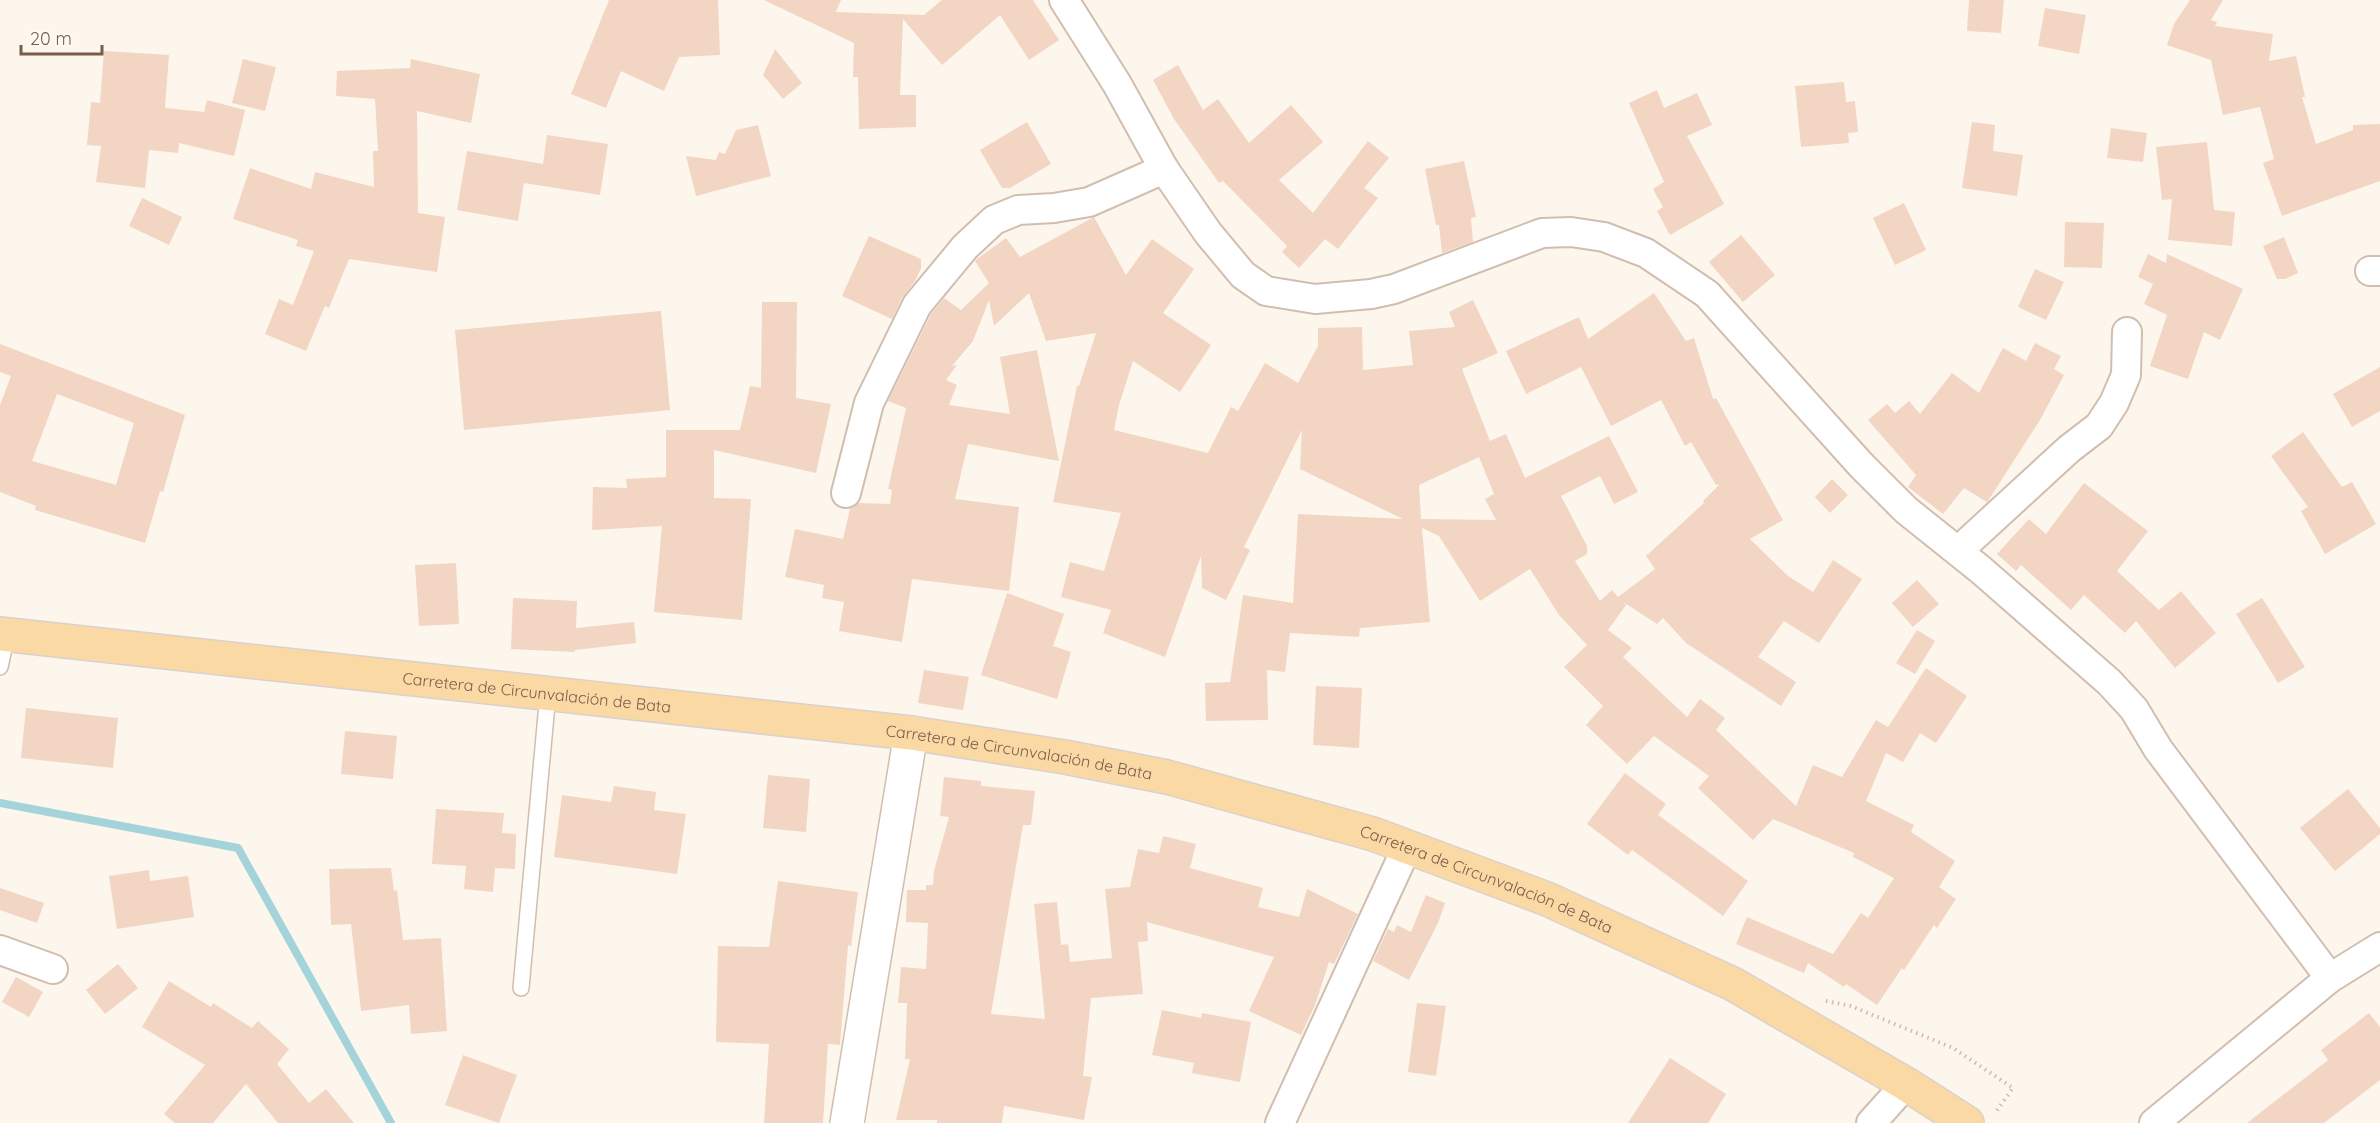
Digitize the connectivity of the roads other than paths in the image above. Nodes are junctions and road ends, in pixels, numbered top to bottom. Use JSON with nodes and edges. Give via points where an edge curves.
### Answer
{"nodes":[{"id":1,"x":1064,"y":0,"type":"edge"},
{"id":2,"x":1164,"y":169,"type":"junction"},
{"id":3,"x":2127,"y":332,"type":"dead end"},
{"id":4,"x":846,"y":492,"type":"dead end"},
{"id":5,"x":1958,"y":551,"type":"junction"},
{"id":6,"x":3,"y":635,"type":"edge"},
{"id":7,"x":0,"y":668,"type":"edge"},
{"id":8,"x":548,"y":693,"type":"junction"},
{"id":9,"x":910,"y":733,"type":"junction"},
{"id":10,"x":1407,"y":847,"type":"junction"},
{"id":11,"x":2380,"y":947,"type":"edge"},
{"id":12,"x":0,"y":951,"type":"edge"},
{"id":13,"x":53,"y":969,"type":"dead end"},
{"id":14,"x":2330,"y":978,"type":"junction"},
{"id":15,"x":521,"y":988,"type":"dead end"},
{"id":16,"x":1905,"y":1084,"type":"junction"},
{"id":17,"x":1981,"y":1119,"type":"edge"},
{"id":18,"x":847,"y":1123,"type":"edge"},
{"id":19,"x":1280,"y":1123,"type":"edge"},
{"id":20,"x":1871,"y":1123,"type":"edge"},
{"id":21,"x":2154,"y":1123,"type":"edge"}],
"edges":[{"from":1,"to":2,"type":"street"},
{"from":2,"to":4,"type":"street","via":[[1089,202],[1018,210],[994,220],[965,246],[917,305],[869,403]]},
{"from":2,"to":5,"type":"street","via":[[1208,233],[1244,275],[1266,291],[1291,297],[1344,297],[1394,289],[1542,233],[1604,237],[1646,253],[1707,294],[1861,465],[1906,510]]},
{"from":3,"to":5,"type":"street","via":[[2126,375],[2099,426]]},
{"from":5,"to":14,"type":"street","via":[[2067,643],[2128,702],[2165,759]]},
{"from":6,"to":7,"type":"lane"},
{"from":6,"to":8,"type":"main road","name":"Carretera de Circunvalación de Bata"},
{"from":8,"to":9,"type":"main road","name":"Carretera de Circunvalación de Bata"},
{"from":8,"to":15,"type":"lane"},
{"from":9,"to":10,"type":"main road","name":"Carretera de Circunvalación de Bata","via":[[1167,777]]},
{"from":9,"to":18,"type":"street"},
{"from":10,"to":16,"type":"main road","name":"Carretera de Circunvalación de Bata","via":[[1546,899],[1733,984]]},
{"from":10,"to":19,"type":"street"},
{"from":11,"to":14,"type":"street"},
{"from":12,"to":13,"type":"street"},
{"from":14,"to":21,"type":"street"},
{"from":16,"to":17,"type":"main road","name":"Carretera de Circunvalación de Bata"},
{"from":16,"to":20,"type":"street"}]}
